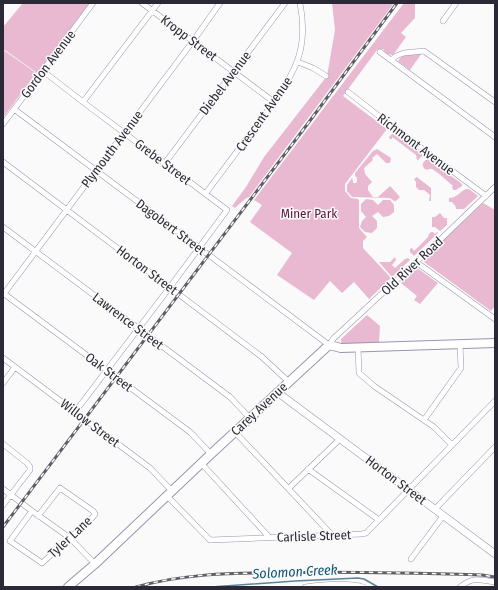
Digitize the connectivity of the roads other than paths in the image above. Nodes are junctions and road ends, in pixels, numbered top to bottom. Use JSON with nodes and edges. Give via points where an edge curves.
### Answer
{"nodes":[{"id":1,"x":94,"y":3,"type":"edge"},
{"id":2,"x":142,"y":3,"type":"edge"},
{"id":3,"x":158,"y":3,"type":"edge"},
{"id":4,"x":220,"y":3,"type":"edge"},
{"id":5,"x":285,"y":3,"type":"edge"},
{"id":6,"x":300,"y":3,"type":"edge"},
{"id":7,"x":456,"y":3,"type":"edge"},
{"id":8,"x":152,"y":10,"type":"junction"},
{"id":9,"x":443,"y":21,"type":"dead end"},
{"id":10,"x":193,"y":41,"type":"junction"},
{"id":11,"x":380,"y":52,"type":"dead end"},
{"id":12,"x":391,"y":60,"type":"junction"},
{"id":13,"x":298,"y":62,"type":"junction"},
{"id":14,"x":43,"y":71,"type":"junction"},
{"id":15,"x":233,"y":71,"type":"junction"},
{"id":16,"x":326,"y":76,"type":"dead end"},
{"id":17,"x":348,"y":92,"type":"dead end"},
{"id":18,"x":83,"y":102,"type":"junction"},
{"id":19,"x":274,"y":102,"type":"junction"},
{"id":20,"x":495,"y":102,"type":"edge"},
{"id":21,"x":14,"y":109,"type":"junction"},
{"id":22,"x":3,"y":124,"type":"edge"},
{"id":23,"x":124,"y":133,"type":"junction"},
{"id":24,"x":495,"y":137,"type":"edge"},
{"id":25,"x":3,"y":162,"type":"edge"},
{"id":26,"x":165,"y":163,"type":"junction"},
{"id":27,"x":96,"y":170,"type":"junction"},
{"id":28,"x":495,"y":187,"type":"edge"},
{"id":29,"x":206,"y":193,"type":"junction"},
{"id":30,"x":486,"y":196,"type":"junction"},
{"id":31,"x":66,"y":210,"type":"junction"},
{"id":32,"x":3,"y":227,"type":"edge"},
{"id":33,"x":199,"y":248,"type":"junction"},
{"id":34,"x":36,"y":251,"type":"junction"},
{"id":35,"x":416,"y":262,"type":"junction"},
{"id":36,"x":170,"y":287,"type":"junction"},
{"id":37,"x":3,"y":294,"type":"edge"},
{"id":38,"x":495,"y":319,"type":"edge"},
{"id":39,"x":138,"y":329,"type":"junction"},
{"id":40,"x":495,"y":343,"type":"edge"},
{"id":41,"x":460,"y":344,"type":"junction"},
{"id":42,"x":329,"y":345,"type":"junction"},
{"id":43,"x":358,"y":347,"type":"junction"},
{"id":44,"x":3,"y":358,"type":"edge"},
{"id":45,"x":15,"y":367,"type":"junction"},
{"id":46,"x":107,"y":371,"type":"junction"},
{"id":47,"x":289,"y":382,"type":"junction"},
{"id":48,"x":3,"y":383,"type":"edge"},
{"id":49,"x":277,"y":392,"type":"junction"},
{"id":50,"x":495,"y":401,"type":"edge"},
{"id":51,"x":76,"y":412,"type":"junction"},
{"id":52,"x":250,"y":418,"type":"junction"},
{"id":53,"x":424,"y":420,"type":"junction"},
{"id":54,"x":235,"y":432,"type":"junction"},
{"id":55,"x":340,"y":439,"type":"junction"},
{"id":56,"x":3,"y":444,"type":"edge"},
{"id":57,"x":452,"y":445,"type":"junction"},
{"id":58,"x":495,"y":447,"type":"edge"},
{"id":59,"x":211,"y":454,"type":"junction"},
{"id":60,"x":202,"y":464,"type":"junction"},
{"id":61,"x":308,"y":469,"type":"junction"},
{"id":62,"x":289,"y":488,"type":"junction"},
{"id":63,"x":3,"y":489,"type":"edge"},
{"id":64,"x":409,"y":490,"type":"junction"},
{"id":65,"x":170,"y":494,"type":"junction"},
{"id":66,"x":11,"y":495,"type":"junction"},
{"id":67,"x":3,"y":505,"type":"edge"},
{"id":68,"x":435,"y":509,"type":"junction"},
{"id":69,"x":32,"y":512,"type":"junction"},
{"id":70,"x":38,"y":516,"type":"junction"},
{"id":71,"x":443,"y":516,"type":"junction"},
{"id":72,"x":379,"y":520,"type":"junction"},
{"id":73,"x":332,"y":535,"type":"junction"},
{"id":74,"x":70,"y":538,"type":"junction"},
{"id":75,"x":270,"y":538,"type":"junction"},
{"id":76,"x":495,"y":553,"type":"edge"},
{"id":77,"x":411,"y":559,"type":"dead end"},
{"id":78,"x":95,"y":564,"type":"junction"},
{"id":79,"x":495,"y":582,"type":"edge"},
{"id":80,"x":348,"y":586,"type":"edge"},
{"id":81,"x":68,"y":587,"type":"edge"},
{"id":82,"x":305,"y":587,"type":"edge"},
{"id":83,"x":363,"y":587,"type":"edge"},
{"id":84,"x":460,"y":587,"type":"edge"}],
"edges":[{"from":1,"to":14,"type":"street","name":"Gordon Avenue"},
{"from":2,"to":8,"type":"street","name":"Kropp Street"},
{"from":3,"to":8,"type":"street"},
{"from":4,"to":10,"type":"street","name":"Plymouth Avenue"},
{"from":5,"to":15,"type":"street","name":"Diebel Avenue"},
{"from":6,"to":13,"type":"street","name":"Crescent Avenue","via":[[304,30]]},
{"from":7,"to":9,"type":"street"},
{"from":8,"to":10,"type":"street","name":"Kropp Street"},
{"from":8,"to":18,"type":"street"},
{"from":10,"to":15,"type":"street","name":"Kropp Street"},
{"from":10,"to":23,"type":"street","name":"Plymouth Avenue"},
{"from":11,"to":12,"type":"street"},
{"from":12,"to":20,"type":"street","via":[[404,53],[424,51]]},
{"from":12,"to":24,"type":"street"},
{"from":13,"to":16,"type":"street"},
{"from":13,"to":19,"type":"street","name":"Crescent Avenue"},
{"from":14,"to":18,"type":"street","name":"Grebe Street"},
{"from":14,"to":21,"type":"street","name":"Gordon Avenue"},
{"from":15,"to":19,"type":"street","name":"Kropp Street"},
{"from":15,"to":26,"type":"street","name":"Diebel Avenue"},
{"from":17,"to":30,"type":"street","name":"Richmont Avenue"},
{"from":18,"to":23,"type":"street","name":"Grebe Street"},
{"from":19,"to":29,"type":"street","name":"Crescent Avenue"},
{"from":21,"to":22,"type":"street","name":"Gordon Avenue"},
{"from":21,"to":27,"type":"street","name":"Dagobert Street"},
{"from":23,"to":26,"type":"street","name":"Grebe Street"},
{"from":23,"to":27,"type":"street","name":"Plymouth Avenue"},
{"from":25,"to":31,"type":"street","name":"Horton Street"},
{"from":26,"to":29,"type":"street","name":"Grebe Street"},
{"from":27,"to":31,"type":"street","name":"Plymouth Avenue"},
{"from":27,"to":33,"type":"street","name":"Dagobert Street"},
{"from":28,"to":30,"type":"street","name":"Old River Road"},
{"from":29,"to":33,"type":"street","name":"Grebe Street","via":[[227,210]]},
{"from":30,"to":35,"type":"street","name":"Old River Road"},
{"from":31,"to":34,"type":"street","name":"Plymouth Avenue"},
{"from":31,"to":36,"type":"street","name":"Horton Street"},
{"from":32,"to":34,"type":"street","name":"Lawrence Street"},
{"from":33,"to":36,"type":"street"},
{"from":33,"to":42,"type":"street","name":"Dagobert Street"},
{"from":34,"to":37,"type":"street","name":"Plymouth Avenue"},
{"from":34,"to":39,"type":"street","name":"Lawrence Street"},
{"from":35,"to":38,"type":"street"},
{"from":35,"to":42,"type":"street","name":"Old River Road"},
{"from":36,"to":39,"type":"street"},
{"from":36,"to":47,"type":"street","name":"Horton Street","via":[[262,357]]},
{"from":37,"to":46,"type":"street","name":"Oak Street"},
{"from":39,"to":46,"type":"street"},
{"from":39,"to":52,"type":"street","name":"Lawrence Street","via":[[230,397]]},
{"from":40,"to":41,"type":"main road"},
{"from":41,"to":43,"type":"main road"},
{"from":41,"to":53,"type":"street","via":[[461,368]]},
{"from":42,"to":43,"type":"main road","via":[[342,348]]},
{"from":42,"to":47,"type":"main road","name":"Carey Avenue"},
{"from":43,"to":53,"type":"street","via":[[358,373]]},
{"from":44,"to":45,"type":"street","name":"Willow Street"},
{"from":45,"to":48,"type":"street"},
{"from":45,"to":51,"type":"street","name":"Willow Street"},
{"from":46,"to":51,"type":"street"},
{"from":46,"to":59,"type":"street","name":"Oak Street","via":[[190,432]]},
{"from":47,"to":49,"type":"main road","name":"Carey Avenue"},
{"from":49,"to":52,"type":"main road","name":"Carey Avenue"},
{"from":49,"to":55,"type":"main road","name":"Horton Street"},
{"from":50,"to":57,"type":"street","name":"Carlisle Street"},
{"from":51,"to":65,"type":"street","name":"Willow Street","via":[[150,468]]},
{"from":52,"to":54,"type":"main road","name":"Carey Avenue"},
{"from":53,"to":57,"type":"street"},
{"from":54,"to":59,"type":"main road","name":"Carey Avenue"},
{"from":54,"to":62,"type":"street"},
{"from":55,"to":61,"type":"street"},
{"from":55,"to":64,"type":"main road","name":"Horton Street"},
{"from":56,"to":66,"type":"street","via":[[30,466],[30,470]]},
{"from":57,"to":64,"type":"street","name":"Carlisle Street"},
{"from":58,"to":68,"type":"street"},
{"from":59,"to":60,"type":"main road","name":"Carey Avenue"},
{"from":60,"to":65,"type":"main road","name":"Carey Avenue"},
{"from":60,"to":75,"type":"street"},
{"from":61,"to":62,"type":"street"},
{"from":61,"to":72,"type":"street"},
{"from":62,"to":73,"type":"street"},
{"from":63,"to":66,"type":"street"},
{"from":64,"to":68,"type":"main road","name":"Horton Street"},
{"from":64,"to":72,"type":"street","name":"Carlisle Street"},
{"from":65,"to":75,"type":"street","name":"Carlisle Street","via":[[210,540]]},
{"from":65,"to":78,"type":"main road","name":"Carey Avenue"},
{"from":66,"to":67,"type":"street"},
{"from":66,"to":69,"type":"street"},
{"from":68,"to":71,"type":"main road","name":"Horton Street"},
{"from":69,"to":70,"type":"street"},
{"from":69,"to":74,"type":"street","name":"Tyler Lane","via":[[10,541],[42,563]]},
{"from":70,"to":74,"type":"street"},
{"from":70,"to":74,"type":"street","name":"Tyler Lane","via":[[60,488],[95,514]]},
{"from":71,"to":76,"type":"main road","name":"Horton Street"},
{"from":71,"to":77,"type":"street"},
{"from":72,"to":73,"type":"street","name":"Carlisle Street","via":[[366,533]]},
{"from":73,"to":75,"type":"street","name":"Carlisle Street"},
{"from":74,"to":78,"type":"street"},
{"from":78,"to":81,"type":"main road","name":"Carey Avenue"},
{"from":79,"to":84,"type":"street","via":[[474,579]]},
{"from":80,"to":82,"type":"street"},
{"from":80,"to":83,"type":"street"}]}
